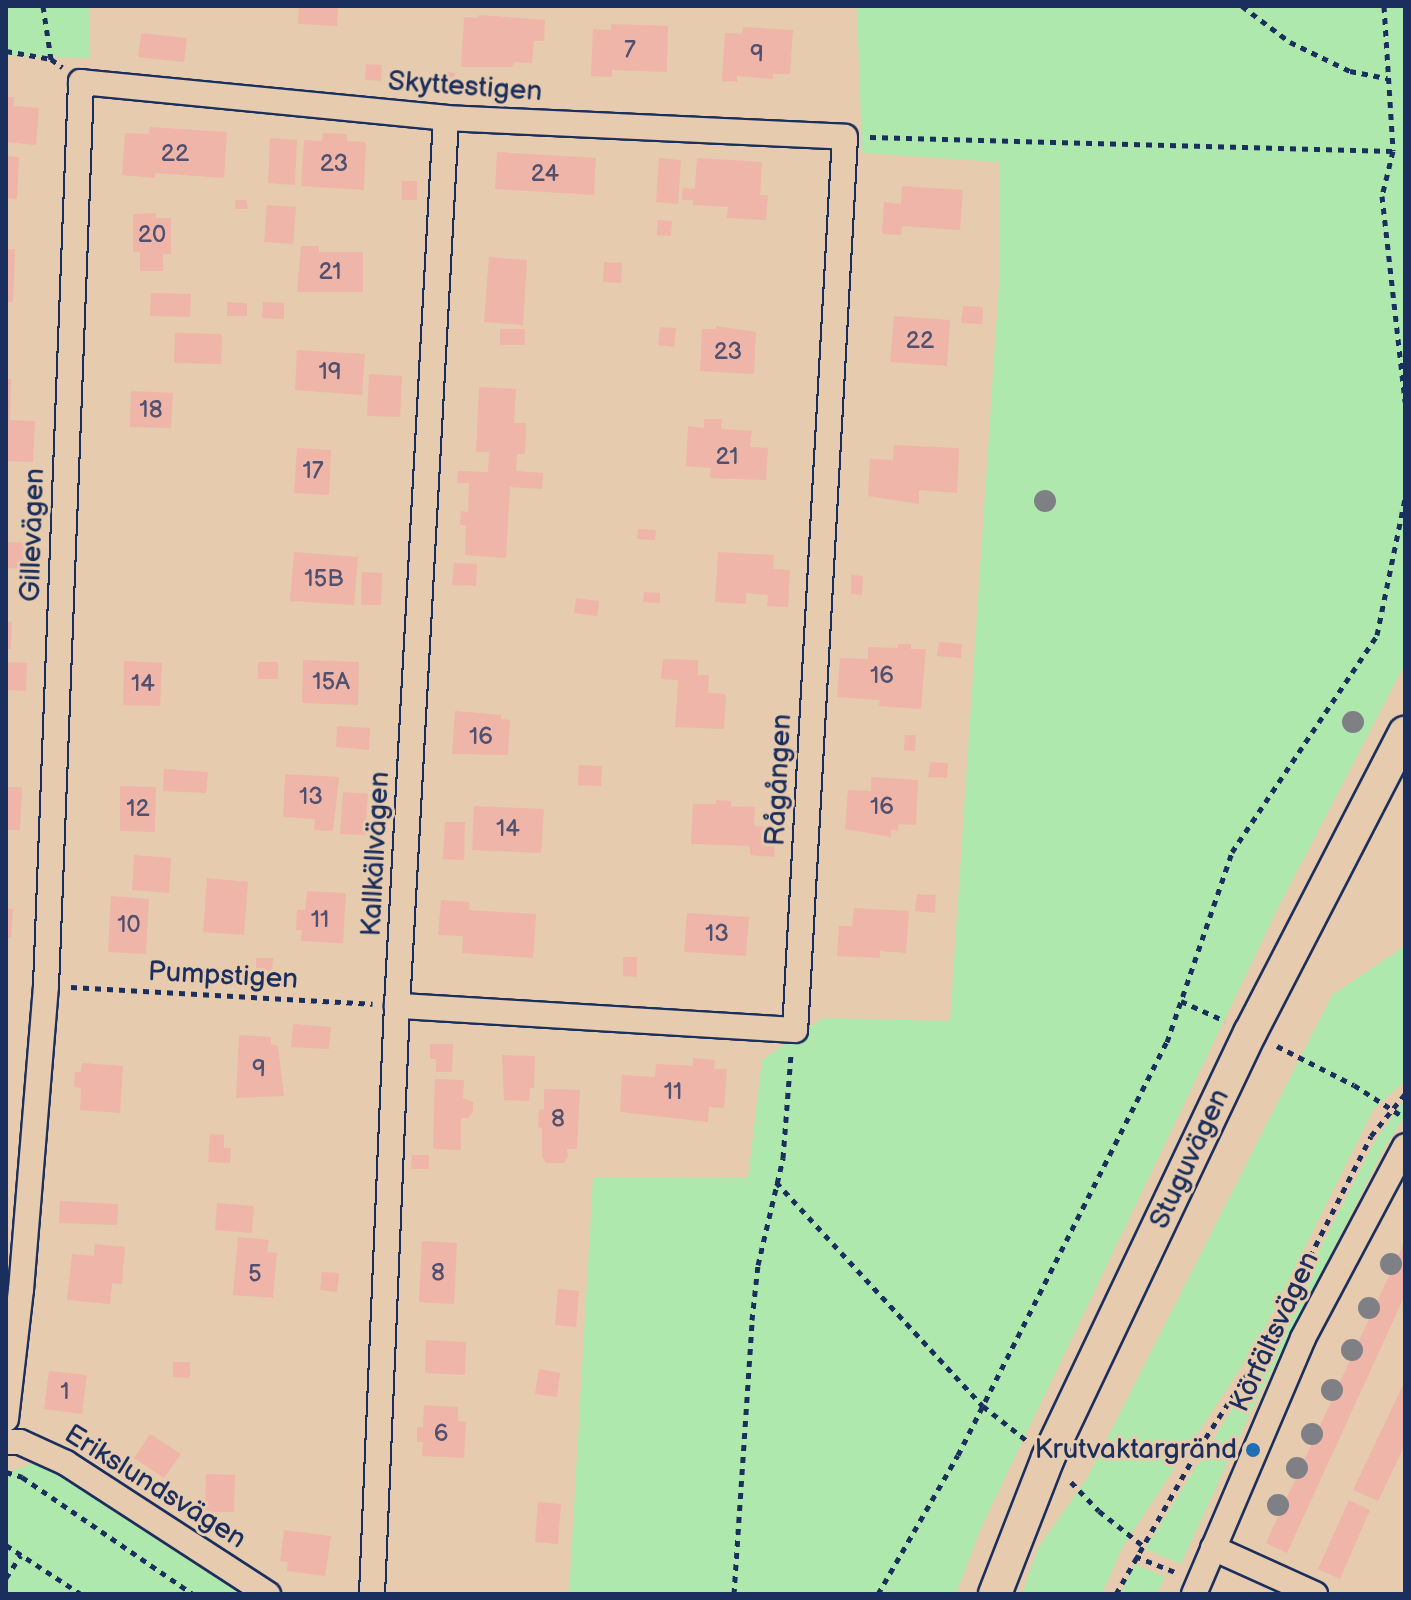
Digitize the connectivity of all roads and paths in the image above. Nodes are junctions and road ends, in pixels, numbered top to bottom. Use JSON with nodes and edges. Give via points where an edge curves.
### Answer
{"nodes":[{"id":1,"x":43,"y":6,"type":"edge"},
{"id":2,"x":1242,"y":6,"type":"edge"},
{"id":3,"x":1384,"y":6,"type":"edge"},
{"id":4,"x":6,"y":51,"type":"edge"},
{"id":5,"x":51,"y":59,"type":"junction"},
{"id":6,"x":1387,"y":78,"type":"junction"},
{"id":7,"x":81,"y":82,"type":"junction"},
{"id":8,"x":446,"y":118,"type":"junction"},
{"id":9,"x":845,"y":137,"type":"junction"},
{"id":10,"x":1393,"y":151,"type":"junction"},
{"id":11,"x":1405,"y":402,"type":"edge"},
{"id":12,"x":1405,"y":499,"type":"edge"},
{"id":13,"x":1405,"y":733,"type":"edge"},
{"id":14,"x":46,"y":986,"type":"junction"},
{"id":15,"x":1181,"y":1001,"type":"junction"},
{"id":16,"x":397,"y":1006,"type":"junction"},
{"id":17,"x":795,"y":1030,"type":"junction"},
{"id":18,"x":1250,"y":1033,"type":"junction"},
{"id":19,"x":1405,"y":1094,"type":"edge"},
{"id":20,"x":1394,"y":1108,"type":"junction"},
{"id":21,"x":1405,"y":1118,"type":"edge"},
{"id":22,"x":1405,"y":1146,"type":"edge"},
{"id":23,"x":776,"y":1182,"type":"junction"},
{"id":24,"x":983,"y":1406,"type":"junction"},
{"id":25,"x":6,"y":1419,"type":"edge"},
{"id":26,"x":6,"y":1442,"type":"edge"},
{"id":27,"x":1048,"y":1458,"type":"junction"},
{"id":28,"x":6,"y":1472,"type":"edge"},
{"id":29,"x":6,"y":1545,"type":"edge"},
{"id":30,"x":1142,"y":1545,"type":"junction"},
{"id":31,"x":1213,"y":1548,"type":"junction"},
{"id":32,"x":21,"y":1555,"type":"junction"},
{"id":33,"x":1135,"y":1556,"type":"junction"},
{"id":34,"x":6,"y":1578,"type":"edge"},
{"id":35,"x":1196,"y":1588,"type":"edge"},
{"id":36,"x":81,"y":1594,"type":"edge"},
{"id":37,"x":193,"y":1594,"type":"edge"},
{"id":38,"x":268,"y":1594,"type":"edge"},
{"id":39,"x":372,"y":1594,"type":"edge"},
{"id":40,"x":734,"y":1594,"type":"edge"},
{"id":41,"x":878,"y":1594,"type":"edge"},
{"id":42,"x":995,"y":1594,"type":"edge"},
{"id":43,"x":1116,"y":1594,"type":"edge"},
{"id":44,"x":1315,"y":1594,"type":"edge"}],
"edges":[{"from":1,"to":5,"type":"path"},
{"from":2,"to":6,"type":"path","via":[[1290,42],[1350,71]]},
{"from":3,"to":6,"type":"path"},
{"from":4,"to":5,"type":"path"},
{"from":5,"to":7,"type":"path"},
{"from":6,"to":10,"type":"path"},
{"from":7,"to":8,"type":"street","name":"Skyttestigen"},
{"from":7,"to":14,"type":"street","name":"Gillevägen"},
{"from":8,"to":9,"type":"street","name":"Skyttestigen"},
{"from":8,"to":16,"type":"street","name":"Kallkällvägen"},
{"from":9,"to":10,"type":"path"},
{"from":9,"to":17,"type":"street","name":"Rågången"},
{"from":10,"to":11,"type":"path","via":[[1382,196]]},
{"from":12,"to":15,"type":"path","via":[[1377,635],[1232,852]]},
{"from":13,"to":18,"type":"main road","name":"Stuguvägen"},
{"from":14,"to":16,"type":"path","name":"Pumpstigen"},
{"from":14,"to":25,"type":"street","name":"Gillevägen"},
{"from":15,"to":18,"type":"path"},
{"from":15,"to":24,"type":"path","via":[[1167,1042]]},
{"from":16,"to":17,"type":"street"},
{"from":16,"to":39,"type":"street","name":"Kallkällvägen"},
{"from":17,"to":23,"type":"path"},
{"from":18,"to":20,"type":"path"},
{"from":18,"to":27,"type":"main road","name":"Stuguvägen"},
{"from":19,"to":20,"type":"path"},
{"from":20,"to":21,"type":"path"},
{"from":20,"to":30,"type":"path","via":[[1364,1149],[1261,1353]]},
{"from":22,"to":31,"type":"street","name":"Körfältsvägen","via":[[1303,1338]]},
{"from":23,"to":24,"type":"path"},
{"from":23,"to":40,"type":"path","via":[[752,1320]]},
{"from":24,"to":27,"type":"path"},
{"from":24,"to":41,"type":"path"},
{"from":26,"to":38,"type":"street","name":"Erikslundsvägen","via":[[29,1445],[66,1463]]},
{"from":27,"to":30,"type":"path","via":[[1099,1511]]},
{"from":27,"to":42,"type":"main road","name":"Stuguvägen"},
{"from":28,"to":37,"type":"path","via":[[22,1477]]},
{"from":29,"to":32,"type":"path"},
{"from":30,"to":33,"type":"path"},
{"from":31,"to":35,"type":"street","name":"Körfältsvägen"},
{"from":31,"to":44,"type":"street"},
{"from":32,"to":34,"type":"path"},
{"from":32,"to":36,"type":"path"},
{"from":33,"to":35,"type":"path"},
{"from":33,"to":43,"type":"path"}]}
